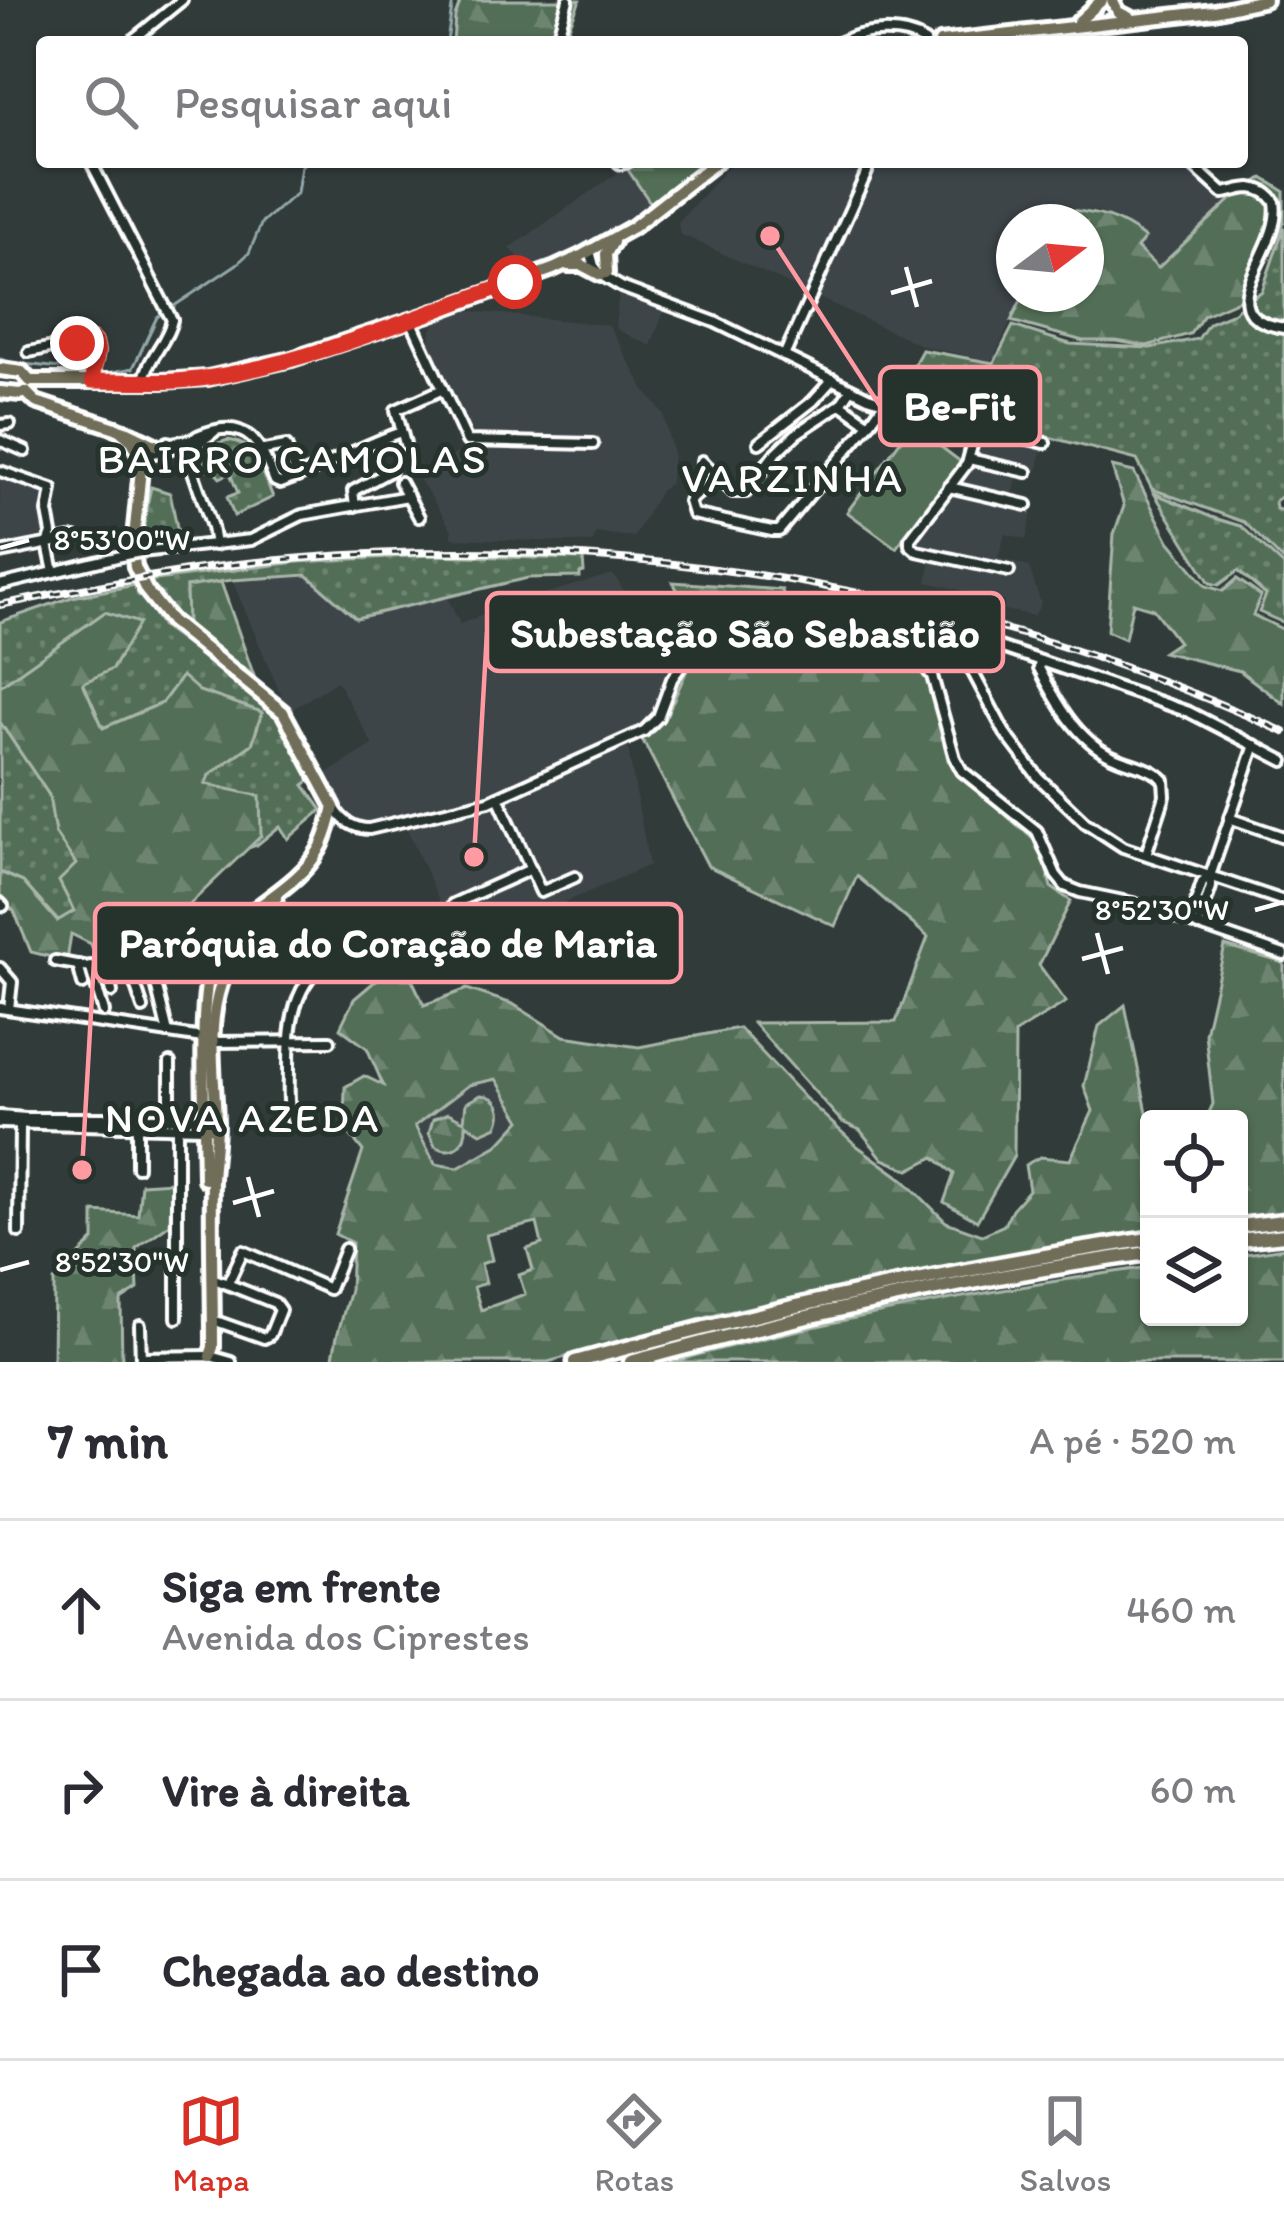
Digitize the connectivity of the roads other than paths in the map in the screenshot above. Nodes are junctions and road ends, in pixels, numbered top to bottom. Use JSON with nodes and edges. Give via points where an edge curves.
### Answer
{"nodes":[{"id":1,"x":182,"y":0,"type":"edge"},
{"id":2,"x":568,"y":0,"type":"edge"},
{"id":3,"x":1102,"y":0,"type":"edge"},
{"id":4,"x":1111,"y":0,"type":"edge"},
{"id":5,"x":1265,"y":0,"type":"edge"},
{"id":6,"x":1133,"y":19,"type":"junction"},
{"id":7,"x":1105,"y":22,"type":"junction"},
{"id":8,"x":1071,"y":26,"type":"junction"},
{"id":9,"x":137,"y":36,"type":"edge"},
{"id":10,"x":558,"y":36,"type":"edge"},
{"id":11,"x":850,"y":36,"type":"edge"},
{"id":12,"x":919,"y":36,"type":"edge"},
{"id":13,"x":1017,"y":36,"type":"edge"},
{"id":14,"x":94,"y":168,"type":"edge"},
{"id":15,"x":708,"y":168,"type":"edge"},
{"id":16,"x":1196,"y":168,"type":"edge"},
{"id":17,"x":867,"y":172,"type":"dead end"},
{"id":18,"x":1251,"y":181,"type":"dead end"},
{"id":19,"x":1239,"y":189,"type":"junction"},
{"id":20,"x":621,"y":234,"type":"junction"},
{"id":21,"x":590,"y":251,"type":"junction"},
{"id":22,"x":553,"y":269,"type":"junction"},
{"id":23,"x":604,"y":273,"type":"junction"},
{"id":24,"x":411,"y":320,"type":"junction"},
{"id":25,"x":1284,"y":328,"type":"edge"},
{"id":26,"x":28,"y":352,"type":"dead end"},
{"id":27,"x":784,"y":356,"type":"junction"},
{"id":28,"x":0,"y":369,"type":"edge"},
{"id":29,"x":92,"y":376,"type":"junction"},
{"id":30,"x":833,"y":379,"type":"junction"},
{"id":31,"x":144,"y":381,"type":"junction"},
{"id":32,"x":28,"y":386,"type":"junction"},
{"id":33,"x":442,"y":388,"type":"junction"},
{"id":34,"x":851,"y":389,"type":"junction"},
{"id":35,"x":0,"y":392,"type":"edge"},
{"id":36,"x":884,"y":403,"type":"junction"},
{"id":37,"x":841,"y":404,"type":"junction"},
{"id":38,"x":868,"y":424,"type":"junction"},
{"id":39,"x":977,"y":427,"type":"junction"},
{"id":40,"x":401,"y":432,"type":"junction"},
{"id":41,"x":0,"y":440,"type":"edge"},
{"id":42,"x":198,"y":441,"type":"junction"},
{"id":43,"x":759,"y":443,"type":"dead end"},
{"id":44,"x":1045,"y":443,"type":"dead end"},
{"id":45,"x":405,"y":444,"type":"dead end"},
{"id":46,"x":592,"y":444,"type":"dead end"},
{"id":47,"x":154,"y":450,"type":"junction"},
{"id":48,"x":264,"y":450,"type":"junction"},
{"id":49,"x":25,"y":451,"type":"dead end"},
{"id":50,"x":185,"y":454,"type":"junction"},
{"id":51,"x":969,"y":459,"type":"junction"},
{"id":52,"x":702,"y":461,"type":"dead end"},
{"id":53,"x":0,"y":471,"type":"edge"},
{"id":54,"x":390,"y":471,"type":"dead end"},
{"id":55,"x":194,"y":472,"type":"junction"},
{"id":56,"x":1027,"y":472,"type":"dead end"},
{"id":57,"x":297,"y":477,"type":"junction"},
{"id":58,"x":718,"y":477,"type":"junction"},
{"id":59,"x":400,"y":482,"type":"dead end"},
{"id":60,"x":949,"y":488,"type":"junction"},
{"id":61,"x":407,"y":496,"type":"junction"},
{"id":62,"x":1027,"y":505,"type":"dead end"},
{"id":63,"x":355,"y":506,"type":"junction"},
{"id":64,"x":419,"y":517,"type":"dead end"},
{"id":65,"x":75,"y":538,"type":"dead end"},
{"id":66,"x":48,"y":544,"type":"junction"},
{"id":67,"x":215,"y":545,"type":"junction"},
{"id":68,"x":0,"y":553,"type":"edge"},
{"id":69,"x":1010,"y":571,"type":"dead end"},
{"id":70,"x":54,"y":572,"type":"junction"},
{"id":71,"x":0,"y":585,"type":"edge"},
{"id":72,"x":855,"y":613,"type":"dead end"},
{"id":73,"x":962,"y":634,"type":"junction"},
{"id":74,"x":992,"y":644,"type":"junction"},
{"id":75,"x":1040,"y":661,"type":"junction"},
{"id":76,"x":970,"y":667,"type":"junction"},
{"id":77,"x":1063,"y":669,"type":"junction"},
{"id":78,"x":1049,"y":686,"type":"junction"},
{"id":79,"x":1255,"y":745,"type":"junction"},
{"id":80,"x":1284,"y":761,"type":"edge"},
{"id":81,"x":498,"y":797,"type":"junction"},
{"id":82,"x":334,"y":807,"type":"junction"},
{"id":83,"x":1229,"y":818,"type":"junction"},
{"id":84,"x":1284,"y":837,"type":"edge"},
{"id":85,"x":1146,"y":854,"type":"junction"},
{"id":86,"x":531,"y":869,"type":"junction"},
{"id":87,"x":1210,"y":876,"type":"junction"},
{"id":88,"x":575,"y":877,"type":"dead end"},
{"id":89,"x":285,"y":886,"type":"junction"},
{"id":90,"x":1284,"y":902,"type":"edge"},
{"id":91,"x":453,"y":904,"type":"dead end"},
{"id":92,"x":1193,"y":924,"type":"junction"},
{"id":93,"x":355,"y":935,"type":"dead end"},
{"id":94,"x":172,"y":951,"type":"dead end"},
{"id":95,"x":1284,"y":955,"type":"edge"},
{"id":96,"x":56,"y":961,"type":"dead end"},
{"id":97,"x":230,"y":962,"type":"junction"},
{"id":98,"x":78,"y":965,"type":"junction"},
{"id":99,"x":211,"y":965,"type":"junction"},
{"id":100,"x":90,"y":966,"type":"junction"},
{"id":101,"x":0,"y":968,"type":"edge"},
{"id":102,"x":107,"y":969,"type":"junction"},
{"id":103,"x":131,"y":972,"type":"junction"},
{"id":104,"x":223,"y":980,"type":"junction"},
{"id":105,"x":83,"y":984,"type":"dead end"},
{"id":106,"x":112,"y":992,"type":"dead end"},
{"id":107,"x":5,"y":1008,"type":"edge"},
{"id":108,"x":143,"y":1008,"type":"dead end"},
{"id":109,"x":104,"y":1012,"type":"dead end"},
{"id":110,"x":168,"y":1033,"type":"junction"},
{"id":111,"x":209,"y":1040,"type":"junction"},
{"id":112,"x":289,"y":1041,"type":"junction"},
{"id":113,"x":330,"y":1041,"type":"dead end"},
{"id":114,"x":170,"y":1063,"type":"dead end"},
{"id":115,"x":0,"y":1119,"type":"edge"},
{"id":116,"x":174,"y":1123,"type":"junction"},
{"id":117,"x":207,"y":1123,"type":"junction"},
{"id":118,"x":293,"y":1123,"type":"dead end"},
{"id":119,"x":20,"y":1125,"type":"junction"},
{"id":120,"x":137,"y":1126,"type":"junction"},
{"id":121,"x":137,"y":1167,"type":"dead end"},
{"id":122,"x":1284,"y":1221,"type":"edge"},
{"id":123,"x":1248,"y":1225,"type":"edge"},
{"id":124,"x":20,"y":1232,"type":"dead end"},
{"id":125,"x":1284,"y":1235,"type":"edge"},
{"id":126,"x":1248,"y":1239,"type":"edge"},
{"id":127,"x":1140,"y":1241,"type":"edge"},
{"id":128,"x":345,"y":1250,"type":"dead end"},
{"id":129,"x":1140,"y":1254,"type":"edge"},
{"id":130,"x":212,"y":1278,"type":"junction"},
{"id":131,"x":228,"y":1283,"type":"junction"},
{"id":132,"x":177,"y":1318,"type":"dead end"},
{"id":133,"x":218,"y":1321,"type":"junction"},
{"id":134,"x":140,"y":1325,"type":"dead end"},
{"id":135,"x":141,"y":1359,"type":"edge"},
{"id":136,"x":210,"y":1359,"type":"edge"},
{"id":137,"x":231,"y":1362,"type":"edge"},
{"id":138,"x":575,"y":1362,"type":"edge"},
{"id":139,"x":631,"y":1362,"type":"edge"}],
"edges":[{"from":1,"to":9,"type":"street"},
{"from":2,"to":10,"type":"street"},
{"from":3,"to":7,"type":"street"},
{"from":3,"to":8,"type":"main road"},
{"from":4,"to":6,"type":"main road"},
{"from":4,"to":7,"type":"street"},
{"from":5,"to":6,"type":"main road"},
{"from":6,"to":7,"type":"main road"},
{"from":7,"to":8,"type":"main road"},
{"from":8,"to":13,"type":"main road"},
{"from":11,"to":12,"type":"street"},
{"from":14,"to":31,"type":"street","via":[[172,317]]},
{"from":15,"to":20,"type":"main road"},
{"from":16,"to":19,"type":"street","via":[[1223,193]]},
{"from":17,"to":27,"type":"street"},
{"from":18,"to":19,"type":"street"},
{"from":19,"to":25,"type":"street","via":[[1264,191],[1278,208],[1277,244],[1249,297],[1258,317]]},
{"from":20,"to":21,"type":"main road"},
{"from":20,"to":23,"type":"main road"},
{"from":21,"to":22,"type":"main road"},
{"from":21,"to":23,"type":"street"},
{"from":22,"to":23,"type":"main road","via":[[579,264]]},
{"from":22,"to":24,"type":"main road"},
{"from":23,"to":27,"type":"street"},
{"from":24,"to":31,"type":"main road","via":[[261,368]]},
{"from":24,"to":33,"type":"street"},
{"from":26,"to":29,"type":"street","via":[[92,339],[99,354]]},
{"from":27,"to":30,"type":"street"},
{"from":28,"to":32,"type":"main road","via":[[18,367]]},
{"from":29,"to":31,"type":"main road"},
{"from":29,"to":32,"type":"main road"},
{"from":30,"to":34,"type":"street"},
{"from":30,"to":43,"type":"street"},
{"from":32,"to":35,"type":"main road","via":[[20,394]]},
{"from":32,"to":47,"type":"main road","via":[[41,404],[117,428]]},
{"from":33,"to":40,"type":"street","via":[[398,409]]},
{"from":33,"to":46,"type":"street","via":[[467,440]]},
{"from":34,"to":36,"type":"street"},
{"from":34,"to":37,"type":"street"},
{"from":36,"to":38,"type":"street"},
{"from":36,"to":39,"type":"street"},
{"from":37,"to":38,"type":"street"},
{"from":37,"to":58,"type":"street","via":[[796,434],[746,492],[733,492]]},
{"from":38,"to":58,"type":"street","via":[[781,530],[693,514],[690,500]]},
{"from":39,"to":44,"type":"street"},
{"from":39,"to":51,"type":"street"},
{"from":40,"to":45,"type":"street"},
{"from":40,"to":57,"type":"street"},
{"from":41,"to":49,"type":"street"},
{"from":42,"to":47,"type":"street"},
{"from":42,"to":48,"type":"street","via":[[229,429]]},
{"from":42,"to":50,"type":"street"},
{"from":42,"to":55,"type":"street"},
{"from":47,"to":50,"type":"street"},
{"from":47,"to":82,"type":"main road","via":[[133,540],[140,581],[153,602],[286,716]]},
{"from":48,"to":57,"type":"street","via":[[287,447]]},
{"from":48,"to":57,"type":"street","via":[[276,482]]},
{"from":50,"to":55,"type":"street"},
{"from":51,"to":56,"type":"street"},
{"from":51,"to":60,"type":"street"},
{"from":52,"to":58,"type":"street"},
{"from":53,"to":66,"type":"street","via":[[52,489]]},
{"from":54,"to":63,"type":"street","via":[[353,490]]},
{"from":55,"to":67,"type":"street"},
{"from":59,"to":61,"type":"street"},
{"from":60,"to":62,"type":"street"},
{"from":60,"to":69,"type":"street","via":[[910,538],[911,548]]},
{"from":61,"to":63,"type":"street"},
{"from":61,"to":64,"type":"street"},
{"from":63,"to":67,"type":"street"},
{"from":65,"to":66,"type":"street"},
{"from":66,"to":68,"type":"street"},
{"from":66,"to":70,"type":"street"},
{"from":67,"to":70,"type":"street","bridge":true},
{"from":70,"to":71,"type":"street"},
{"from":72,"to":73,"type":"street","via":[[867,608]]},
{"from":73,"to":74,"type":"street"},
{"from":73,"to":76,"type":"street"},
{"from":74,"to":75,"type":"street"},
{"from":74,"to":76,"type":"street","via":[[974,650]]},
{"from":75,"to":77,"type":"street"},
{"from":75,"to":78,"type":"street"},
{"from":76,"to":85,"type":"street","via":[[1039,778],[1094,830]]},
{"from":77,"to":78,"type":"street","via":[[1051,674]]},
{"from":77,"to":79,"type":"street","via":[[1199,716]]},
{"from":78,"to":85,"type":"street","via":[[1096,747],[1164,780]]},
{"from":79,"to":80,"type":"street"},
{"from":79,"to":83,"type":"street"},
{"from":81,"to":82,"type":"street","via":[[369,829],[340,818]]},
{"from":81,"to":86,"type":"street"},
{"from":81,"to":92,"type":"street","via":[[644,731],[692,656],[756,630],[802,623],[897,646],[923,662],[958,765],[1037,831],[1065,886]]},
{"from":82,"to":89,"type":"main road","via":[[321,848]]},
{"from":83,"to":84,"type":"street"},
{"from":83,"to":87,"type":"street"},
{"from":85,"to":87,"type":"street"},
{"from":86,"to":88,"type":"street","via":[[541,892]]},
{"from":86,"to":91,"type":"street"},
{"from":87,"to":90,"type":"street"},
{"from":87,"to":92,"type":"street"},
{"from":89,"to":97,"type":"main road"},
{"from":89,"to":99,"type":"main road","via":[[235,926]]},
{"from":92,"to":95,"type":"street"},
{"from":93,"to":112,"type":"street","via":[[305,984]]},
{"from":94,"to":99,"type":"street"},
{"from":96,"to":98,"type":"street"},
{"from":97,"to":99,"type":"main road"},
{"from":97,"to":104,"type":"main road"},
{"from":98,"to":100,"type":"street"},
{"from":98,"to":105,"type":"street"},
{"from":99,"to":104,"type":"main road"},
{"from":99,"to":111,"type":"main road"},
{"from":100,"to":102,"type":"street"},
{"from":100,"to":109,"type":"street"},
{"from":101,"to":107,"type":"street","via":[[12,982]]},
{"from":102,"to":103,"type":"street"},
{"from":102,"to":106,"type":"street"},
{"from":103,"to":108,"type":"street"},
{"from":103,"to":110,"type":"street","via":[[152,968]]},
{"from":104,"to":111,"type":"main road"},
{"from":107,"to":110,"type":"street"},
{"from":110,"to":111,"type":"street"},
{"from":111,"to":112,"type":"street"},
{"from":111,"to":117,"type":"main road"},
{"from":112,"to":113,"type":"street"},
{"from":112,"to":118,"type":"street"},
{"from":114,"to":116,"type":"street"},
{"from":115,"to":116,"type":"street"},
{"from":115,"to":119,"type":"street"},
{"from":116,"to":117,"type":"street"},
{"from":116,"to":120,"type":"street"},
{"from":116,"to":132,"type":"street"},
{"from":117,"to":130,"type":"main road"},
{"from":117,"to":136,"type":"main road"},
{"from":119,"to":120,"type":"street"},
{"from":119,"to":124,"type":"street"},
{"from":120,"to":121,"type":"street"},
{"from":122,"to":123,"type":"highway"},
{"from":125,"to":126,"type":"highway"},
{"from":127,"to":138,"type":"highway","via":[[869,1290]]},
{"from":128,"to":131,"type":"street","via":[[329,1289],[243,1251]]},
{"from":129,"to":139,"type":"highway","via":[[970,1282]]},
{"from":130,"to":131,"type":"street"},
{"from":130,"to":133,"type":"main road"},
{"from":131,"to":133,"type":"street","via":[[275,1304],[279,1314],[264,1338]]},
{"from":133,"to":136,"type":"main road"},
{"from":134,"to":135,"type":"street"},
{"from":135,"to":136,"type":"street"},
{"from":136,"to":137,"type":"street"}]}
